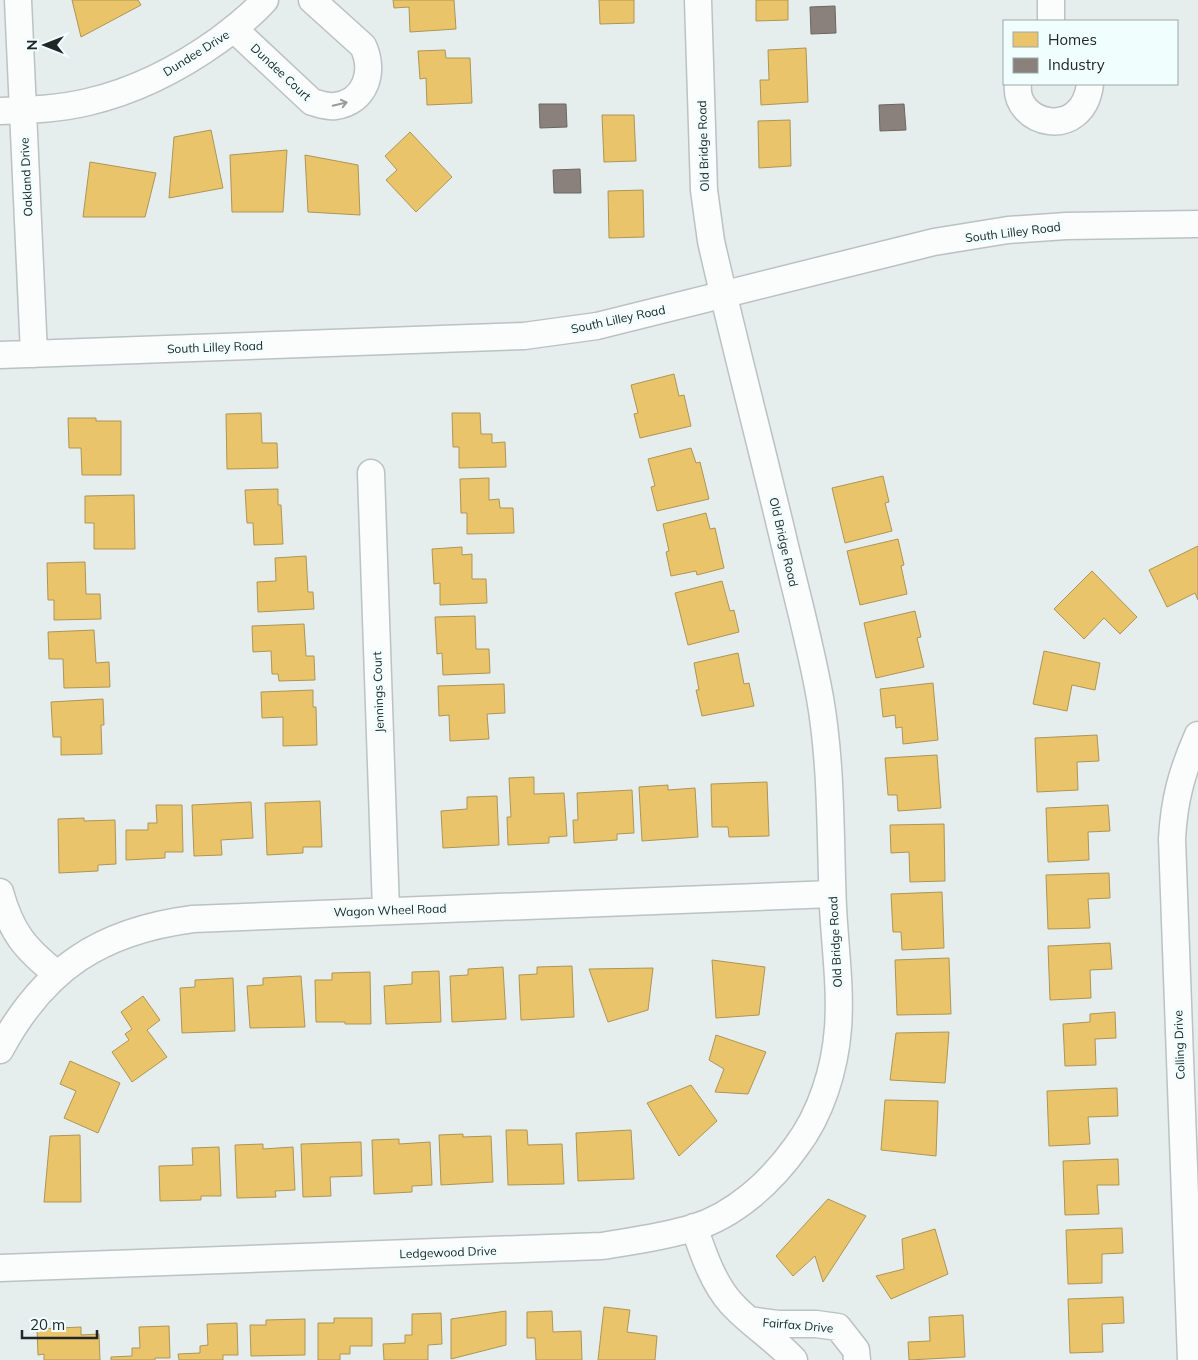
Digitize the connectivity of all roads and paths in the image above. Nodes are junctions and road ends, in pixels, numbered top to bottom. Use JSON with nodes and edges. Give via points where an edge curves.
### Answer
{"nodes":[{"id":1,"x":18,"y":0,"type":"edge"},
{"id":2,"x":265,"y":0,"type":"edge"},
{"id":3,"x":312,"y":0,"type":"edge"},
{"id":4,"x":698,"y":0,"type":"edge"},
{"id":5,"x":1051,"y":0,"type":"edge"},
{"id":6,"x":1051,"y":20,"type":"edge"},
{"id":7,"x":234,"y":28,"type":"junction"},
{"id":8,"x":1018,"y":85,"type":"edge"},
{"id":9,"x":1090,"y":85,"type":"edge"},
{"id":10,"x":11,"y":111,"type":"edge"},
{"id":11,"x":1198,"y":224,"type":"edge"},
{"id":12,"x":724,"y":294,"type":"junction"},
{"id":13,"x":34,"y":354,"type":"junction"},
{"id":14,"x":0,"y":355,"type":"edge"},
{"id":15,"x":371,"y":473,"type":"dead end"},
{"id":16,"x":1198,"y":735,"type":"edge"},
{"id":17,"x":0,"y":892,"type":"edge"},
{"id":18,"x":832,"y":894,"type":"junction"},
{"id":19,"x":386,"y":910,"type":"junction"},
{"id":20,"x":57,"y":974,"type":"junction"},
{"id":21,"x":0,"y":1050,"type":"edge"},
{"id":22,"x":826,"y":1087,"type":"joint"},
{"id":23,"x":694,"y":1228,"type":"junction"},
{"id":24,"x":0,"y":1268,"type":"edge"},
{"id":25,"x":749,"y":1320,"type":"junction"},
{"id":26,"x":794,"y":1360,"type":"edge"},
{"id":27,"x":857,"y":1360,"type":"edge"},
{"id":28,"x":1191,"y":1360,"type":"edge"}],
"edges":[{"from":1,"to":10,"type":"street","name":"Oakland Drive"},
{"from":2,"to":7,"type":"street","name":"Dundee Drive"},
{"from":7,"to":3,"type":"street","name":"Dundee Court","one_way":true,"via":[[312,102],[325,106],[348,102],[366,83],[368,56],[363,46]]},
{"from":4,"to":12,"type":"street","name":"Old Bridge Road","via":[[704,190]]},
{"from":5,"to":6,"type":"street"},
{"from":7,"to":10,"type":"street","name":"Dundee Drive","via":[[178,67],[135,87],[88,102]]},
{"from":8,"to":9,"type":"street","via":[[1021,102],[1030,113],[1042,120],[1057,122],[1082,109],[1089,97]]},
{"from":10,"to":13,"type":"street","name":"Oakland Drive"},
{"from":11,"to":12,"type":"street","name":"South Lilley Road","via":[[1008,230],[934,242]]},
{"from":12,"to":13,"type":"street","name":"South Lilley Road","via":[[597,326],[524,336]]},
{"from":12,"to":18,"type":"street","name":"Old Bridge Road","via":[[820,697],[826,739]]},
{"from":13,"to":14,"type":"street","name":"South Lilley Road"},
{"from":15,"to":19,"type":"street","name":"Jennings Court"},
{"from":16,"to":28,"type":"street","name":"Colling Drive","via":[[1184,767],[1177,795],[1172,840]]},
{"from":17,"to":20,"type":"street","via":[[20,939],[36,958]]},
{"from":18,"to":19,"type":"street","name":"Wagon Wheel Road"},
{"from":18,"to":22,"type":"street","name":"Old Bridge Road","via":[[838,1029]]},
{"from":19,"to":20,"type":"street","name":"Wagon Wheel Road","via":[[162,923],[131,931],[104,943]]},
{"from":20,"to":21,"type":"street","name":"Wagon Wheel Road","via":[[33,998]]},
{"from":22,"to":23,"type":"street","name":"Ledgewood Drive","via":[[810,1125],[771,1178],[717,1218]]},
{"from":23,"to":24,"type":"street","name":"Ledgewood Drive","via":[[602,1246]]},
{"from":23,"to":25,"type":"street","name":"Fairfax Drive","via":[[719,1285],[730,1302]]},
{"from":25,"to":26,"type":"street","name":"Fairfax Drive"},
{"from":25,"to":27,"type":"street","name":"Fairfax Drive","via":[[838,1327],[856,1350]]}]}
